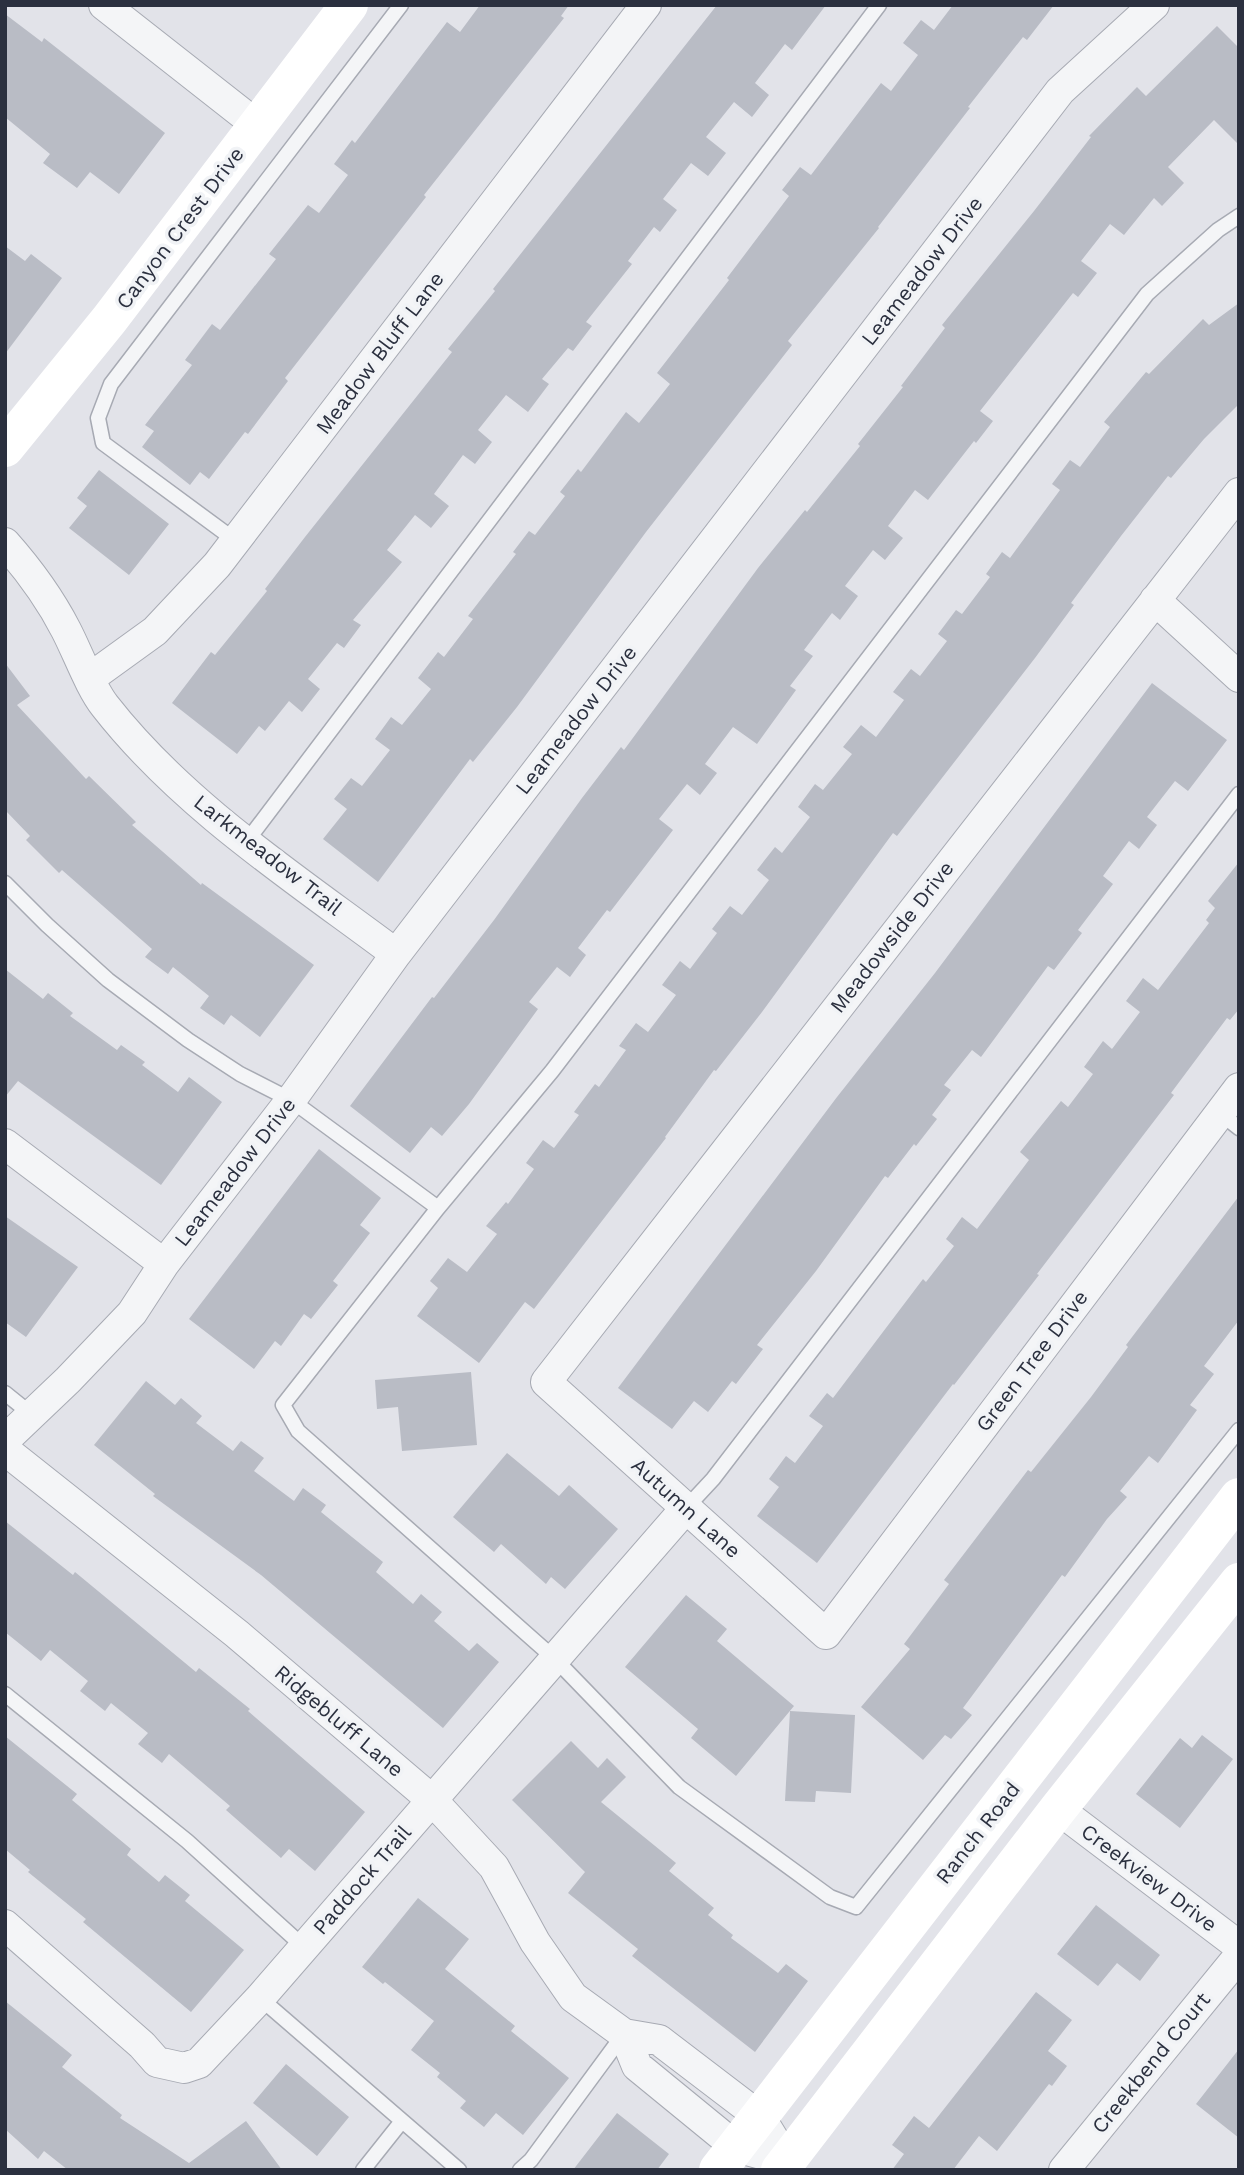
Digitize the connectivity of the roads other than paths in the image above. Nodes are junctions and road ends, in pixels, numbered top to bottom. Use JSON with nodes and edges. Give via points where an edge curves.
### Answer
{"nodes":[{"id":1,"x":104,"y":5,"type":"edge"},
{"id":2,"x":349,"y":5,"type":"edge"},
{"id":3,"x":401,"y":5,"type":"edge"},
{"id":4,"x":646,"y":5,"type":"edge"},
{"id":5,"x":879,"y":5,"type":"edge"},
{"id":6,"x":1154,"y":5,"type":"edge"},
{"id":7,"x":258,"y":125,"type":"junction"},
{"id":8,"x":1239,"y":216,"type":"edge"},
{"id":9,"x":5,"y":447,"type":"edge"},
{"id":10,"x":1239,"y":493,"type":"edge"},
{"id":11,"x":236,"y":541,"type":"junction"},
{"id":12,"x":5,"y":543,"type":"edge"},
{"id":13,"x":1156,"y":600,"type":"junction"},
{"id":14,"x":1239,"y":677,"type":"edge"},
{"id":15,"x":90,"y":678,"type":"junction"},
{"id":16,"x":1239,"y":794,"type":"edge"},
{"id":17,"x":247,"y":841,"type":"junction"},
{"id":18,"x":5,"y":883,"type":"edge"},
{"id":19,"x":396,"y":954,"type":"junction"},
{"id":20,"x":1239,"y":1088,"type":"edge"},
{"id":21,"x":290,"y":1100,"type":"junction"},
{"id":22,"x":1229,"y":1120,"type":"edge"},
{"id":23,"x":5,"y":1144,"type":"edge"},
{"id":24,"x":438,"y":1208,"type":"junction"},
{"id":25,"x":164,"y":1264,"type":"junction"},
{"id":26,"x":546,"y":1382,"type":"joint"},
{"id":27,"x":5,"y":1394,"type":"edge"},
{"id":28,"x":31,"y":1414,"type":"junction"},
{"id":29,"x":1239,"y":1430,"type":"edge"},
{"id":30,"x":5,"y":1440,"type":"edge"},
{"id":31,"x":5,"y":1450,"type":"edge"},
{"id":32,"x":1239,"y":1497,"type":"edge"},
{"id":33,"x":686,"y":1508,"type":"junction"},
{"id":34,"x":1239,"y":1582,"type":"edge"},
{"id":35,"x":826,"y":1634,"type":"joint"},
{"id":36,"x":555,"y":1659,"type":"junction"},
{"id":37,"x":5,"y":1694,"type":"edge"},
{"id":38,"x":432,"y":1800,"type":"junction"},
{"id":39,"x":1058,"y":1809,"type":"junction"},
{"id":40,"x":5,"y":1925,"type":"edge"},
{"id":41,"x":1239,"y":1946,"type":"edge"},
{"id":42,"x":304,"y":1947,"type":"junction"},
{"id":43,"x":1239,"y":1956,"type":"edge"},
{"id":44,"x":260,"y":1998,"type":"junction"},
{"id":45,"x":624,"y":2034,"type":"junction"},
{"id":46,"x":760,"y":2117,"type":"junction"},
{"id":47,"x":402,"y":2121,"type":"junction"},
{"id":48,"x":727,"y":2158,"type":"edge"},
{"id":49,"x":783,"y":2165,"type":"edge"},
{"id":50,"x":363,"y":2170,"type":"edge"},
{"id":51,"x":459,"y":2170,"type":"edge"},
{"id":52,"x":520,"y":2170,"type":"edge"},
{"id":53,"x":1064,"y":2170,"type":"edge"}],
"edges":[{"from":1,"to":7,"type":"street"},
{"from":2,"to":7,"type":"main road","name":"Canyon Crest Drive"},
{"from":3,"to":11,"type":"lane","via":[[111,384],[97,418],[103,443]]},
{"from":4,"to":11,"type":"street","name":"Meadow Bluff Lane"},
{"from":5,"to":17,"type":"lane"},
{"from":6,"to":19,"type":"street","name":"Leameadow Drive","via":[[1060,91]]},
{"from":7,"to":9,"type":"main road","name":"Canyon Crest Drive","via":[[110,320]]},
{"from":8,"to":24,"type":"lane","via":[[1217,230],[1147,294],[552,1072]]},
{"from":10,"to":13,"type":"street","name":"Meadowside Drive"},
{"from":11,"to":15,"type":"street","name":"Meadow Bluff Lane","via":[[155,631]]},
{"from":12,"to":15,"type":"street","name":"Larkmeadow Trail","via":[[26,566]]},
{"from":13,"to":14,"type":"street"},
{"from":13,"to":26,"type":"street","name":"Meadowside Drive"},
{"from":15,"to":17,"type":"street","name":"Larkmeadow Trail","via":[[103,705],[153,759],[215,818]]},
{"from":16,"to":33,"type":"lane"},
{"from":17,"to":19,"type":"street","name":"Larkmeadow Trail"},
{"from":18,"to":21,"type":"lane","via":[[108,980],[240,1074]]},
{"from":19,"to":21,"type":"street","name":"Leameadow Drive"},
{"from":20,"to":22,"type":"street","name":"Green Tree Drive"},
{"from":21,"to":24,"type":"lane"},
{"from":21,"to":25,"type":"street","name":"Leameadow Drive"},
{"from":22,"to":35,"type":"street","name":"Green Tree Drive"},
{"from":23,"to":25,"type":"street"},
{"from":24,"to":36,"type":"lane","via":[[283,1405],[298,1431]]},
{"from":25,"to":28,"type":"street","name":"Leameadow Drive","via":[[132,1313]]},
{"from":26,"to":33,"type":"street","name":"Autumn Lane"},
{"from":27,"to":28,"type":"lane"},
{"from":28,"to":30,"type":"street","name":"Leameadow Drive"},
{"from":29,"to":36,"type":"lane","via":[[856,1907],[830,1897],[679,1787]]},
{"from":31,"to":38,"type":"street","name":"Ridgebluff Lane","via":[[237,1634]]},
{"from":32,"to":46,"type":"main road","name":"Ranch Road"},
{"from":33,"to":35,"type":"street","name":"Autumn Lane"},
{"from":33,"to":36,"type":"street","name":"Paddock Trail"},
{"from":34,"to":39,"type":"main road"},
{"from":36,"to":38,"type":"street","name":"Paddock Trail"},
{"from":37,"to":42,"type":"lane","via":[[187,1841]]},
{"from":38,"to":42,"type":"street","name":"Paddock Trail"},
{"from":38,"to":45,"type":"street","name":"Ridgebluff Lane","via":[[494,1867],[534,1942],[573,1997]]},
{"from":39,"to":41,"type":"street","name":"Creekview Drive"},
{"from":39,"to":49,"type":"main road"},
{"from":40,"to":44,"type":"street","name":"Paddock Trail","via":[[157,2062],[184,2068],[199,2063]]},
{"from":42,"to":44,"type":"street","name":"Paddock Trail"},
{"from":43,"to":53,"type":"street","name":"Creekbend Court"},
{"from":44,"to":47,"type":"lane"},
{"from":45,"to":46,"type":"street","via":[[659,2040]]},
{"from":45,"to":48,"type":"street","via":[[637,2066]]},
{"from":45,"to":52,"type":"lane"},
{"from":46,"to":48,"type":"main road","name":"Ranch Road"},
{"from":46,"to":49,"type":"street"},
{"from":47,"to":50,"type":"lane"},
{"from":47,"to":51,"type":"lane"},
{"from":48,"to":49,"type":"street"}]}
